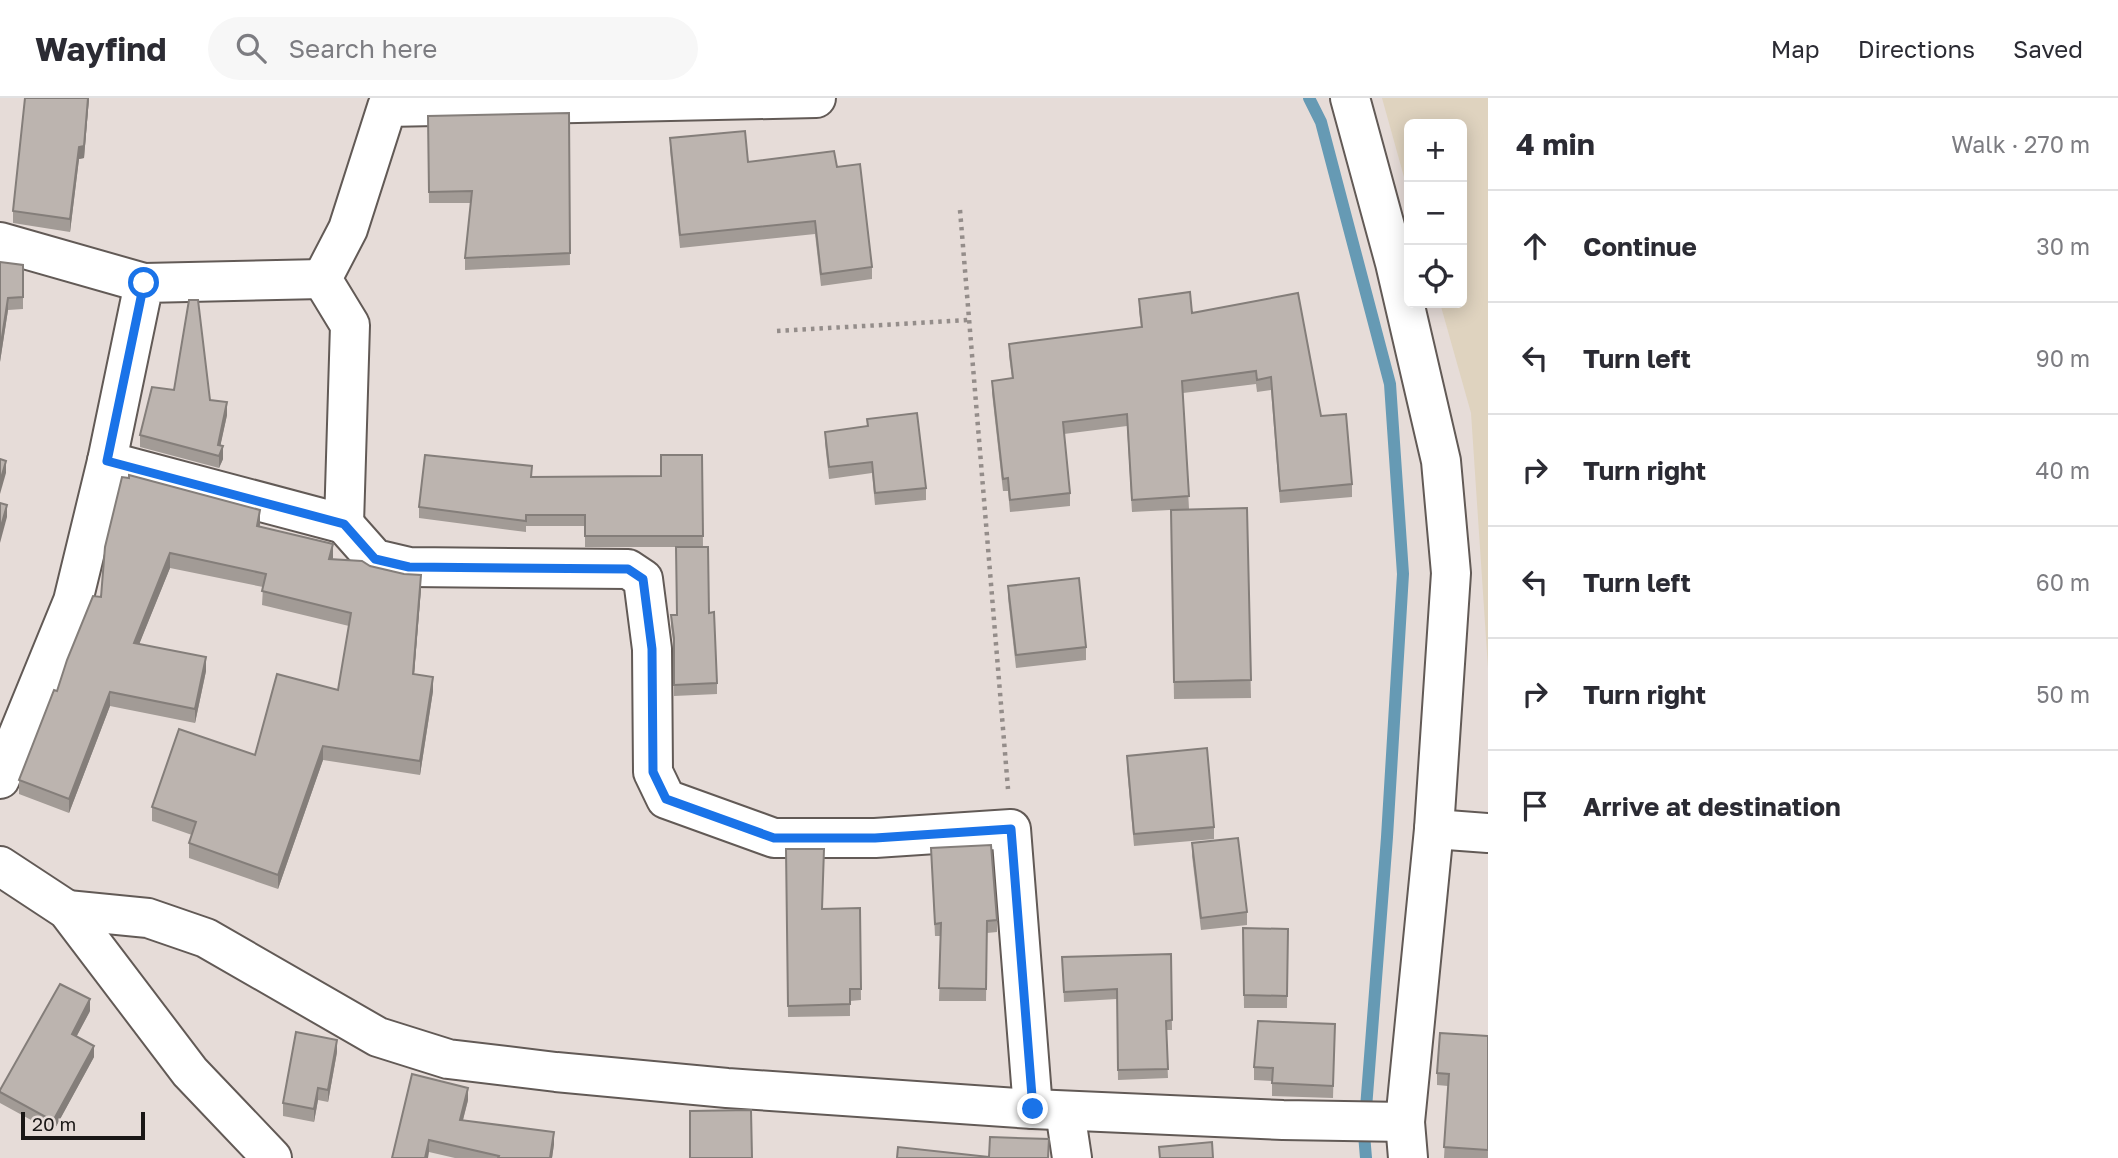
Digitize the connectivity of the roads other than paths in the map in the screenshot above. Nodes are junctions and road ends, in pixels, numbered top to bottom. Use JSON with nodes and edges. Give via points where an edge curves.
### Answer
{"nodes":[{"id":1,"x":816,"y":98,"type":"edge"},
{"id":2,"x":1350,"y":98,"type":"edge"},
{"id":3,"x":0,"y":242,"type":"edge"},
{"id":4,"x":322,"y":279,"type":"junction"},
{"id":5,"x":144,"y":283,"type":"junction"},
{"id":6,"x":107,"y":461,"type":"junction"},
{"id":7,"x":344,"y":524,"type":"junction"},
{"id":8,"x":0,"y":779,"type":"edge"},
{"id":9,"x":1434,"y":829,"type":"junction"},
{"id":10,"x":1488,"y":833,"type":"edge"},
{"id":11,"x":0,"y":866,"type":"edge"},
{"id":12,"x":67,"y":910,"type":"junction"},
{"id":13,"x":1049,"y":1110,"type":"junction"},
{"id":14,"x":1407,"y":1140,"type":"edge"},
{"id":15,"x":272,"y":1158,"type":"edge"},
{"id":16,"x":1072,"y":1158,"type":"edge"}],
"edges":[{"from":1,"to":4,"type":"street","via":[[387,107],[348,229]]},
{"from":2,"to":9,"type":"street","via":[[1395,263],[1441,461],[1451,573]]},
{"from":3,"to":5,"type":"street"},
{"from":4,"to":5,"type":"street"},
{"from":4,"to":7,"type":"street","via":[[350,325]]},
{"from":5,"to":6,"type":"street"},
{"from":6,"to":7,"type":"street"},
{"from":6,"to":8,"type":"street","via":[[73,601]]},
{"from":7,"to":13,"type":"street","via":[[375,559],[409,567],[628,569],[643,579],[652,649],[653,772],[666,799],[774,838],[875,838],[1011,829]]},
{"from":9,"to":10,"type":"street"},
{"from":9,"to":14,"type":"street"},
{"from":11,"to":12,"type":"street"},
{"from":12,"to":13,"type":"street","via":[[148,918],[206,938],[378,1037],[448,1059],[727,1088]]},
{"from":12,"to":15,"type":"street","via":[[190,1072]]},
{"from":13,"to":14,"type":"street","via":[[1337,1122]]},
{"from":13,"to":16,"type":"street"}]}
